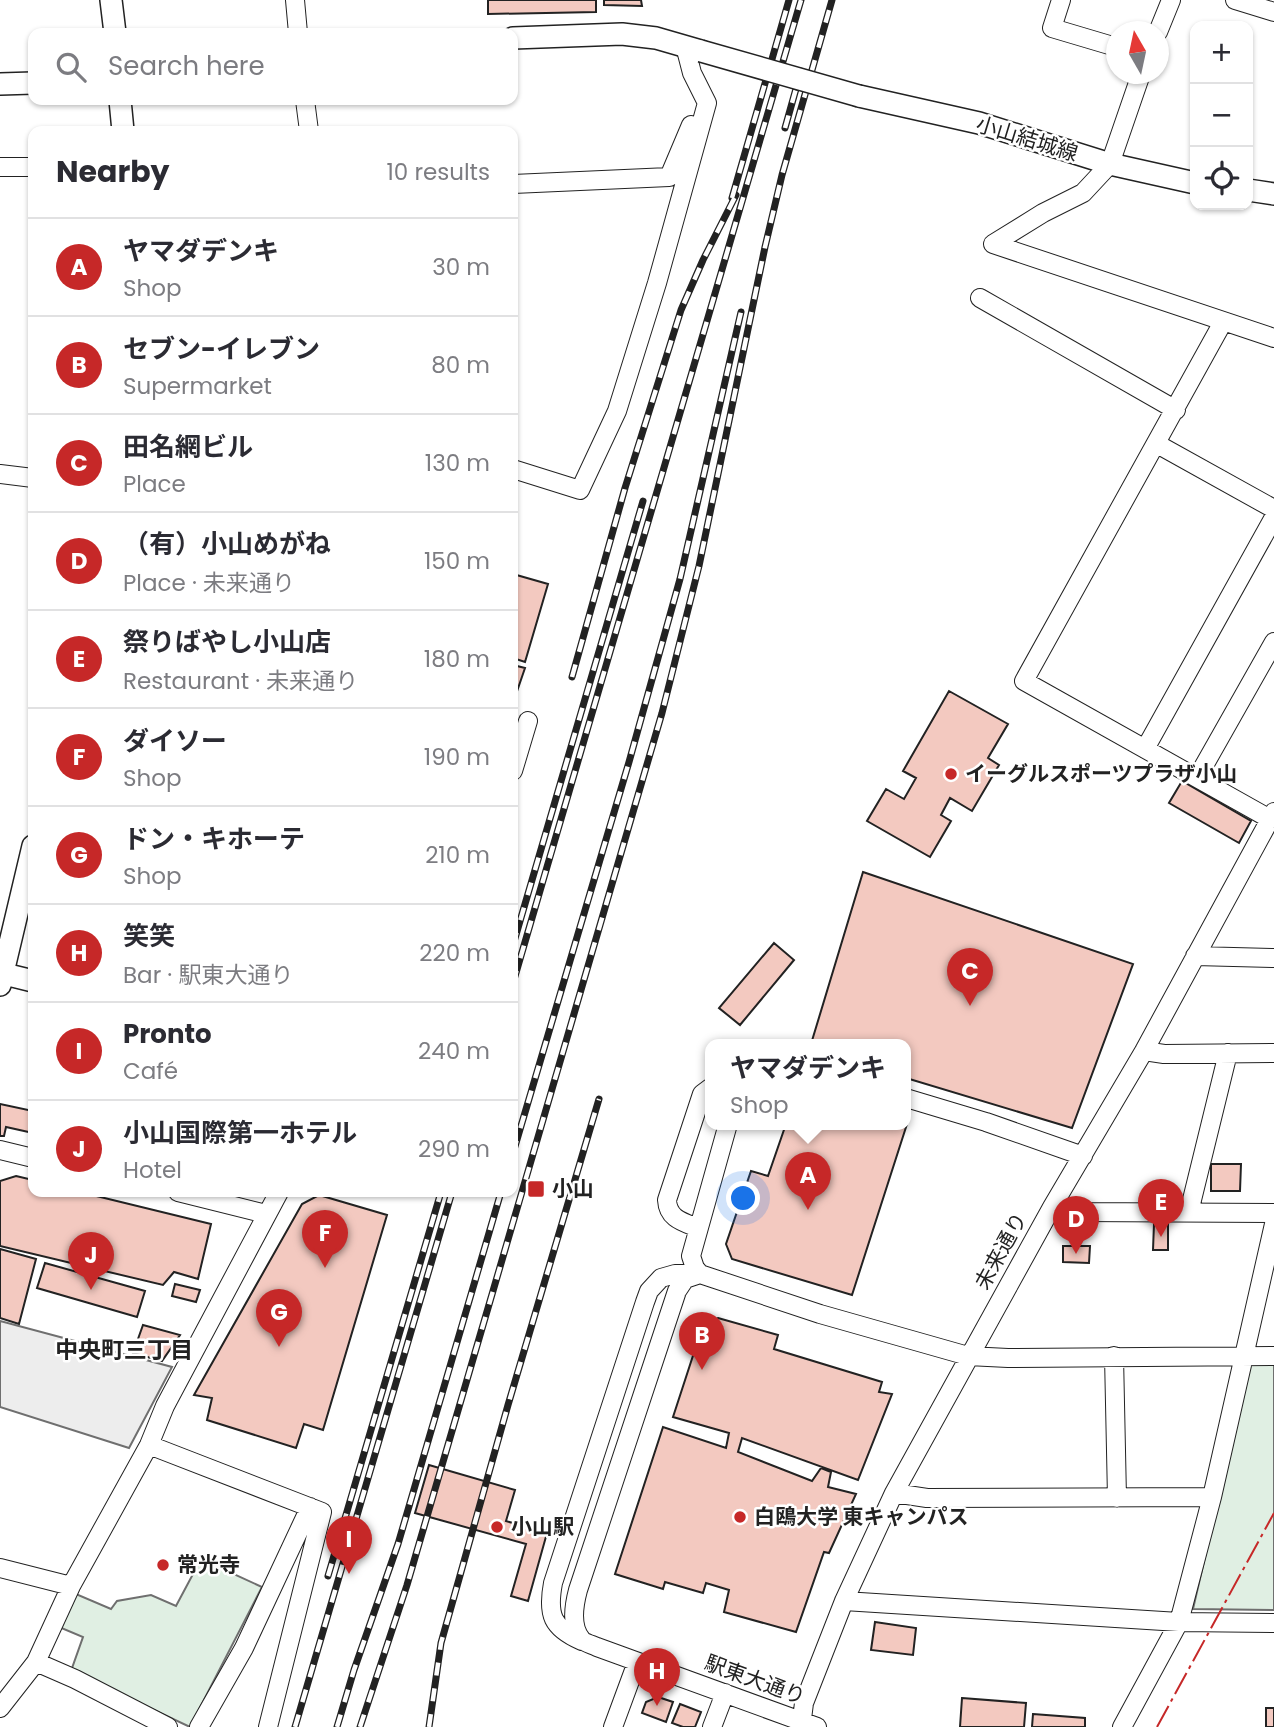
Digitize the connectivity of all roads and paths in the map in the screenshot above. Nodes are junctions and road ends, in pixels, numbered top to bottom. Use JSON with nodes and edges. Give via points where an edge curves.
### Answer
{"nodes":[{"id":1,"x":111,"y":0,"type":"edge"},
{"id":2,"x":295,"y":0,"type":"edge"},
{"id":3,"x":1060,"y":0,"type":"edge"},
{"id":4,"x":1171,"y":0,"type":"edge"},
{"id":5,"x":1235,"y":0,"type":"edge"},
{"id":6,"x":1274,"y":12,"type":"edge"},
{"id":7,"x":1162,"y":21,"type":"edge"},
{"id":8,"x":114,"y":28,"type":"edge"},
{"id":9,"x":298,"y":28,"type":"edge"},
{"id":10,"x":518,"y":38,"type":"edge"},
{"id":11,"x":1106,"y":44,"type":"edge"},
{"id":12,"x":693,"y":48,"type":"junction"},
{"id":13,"x":28,"y":83,"type":"edge"},
{"id":14,"x":0,"y":84,"type":"edge"},
{"id":15,"x":1138,"y":84,"type":"edge"},
{"id":16,"x":707,"y":103,"type":"junction"},
{"id":17,"x":120,"y":105,"type":"edge"},
{"id":18,"x":306,"y":105,"type":"edge"},
{"id":19,"x":123,"y":126,"type":"edge"},
{"id":20,"x":308,"y":126,"type":"edge"},
{"id":21,"x":1110,"y":164,"type":"junction"},
{"id":22,"x":0,"y":167,"type":"edge"},
{"id":23,"x":28,"y":167,"type":"edge"},
{"id":24,"x":1190,"y":182,"type":"edge"},
{"id":25,"x":518,"y":184,"type":"edge"},
{"id":26,"x":1253,"y":191,"type":"edge"},
{"id":27,"x":1274,"y":194,"type":"edge"},
{"id":28,"x":980,"y":298,"type":"dead end"},
{"id":29,"x":1223,"y":322,"type":"junction"},
{"id":30,"x":1274,"y":338,"type":"edge"},
{"id":31,"x":1176,"y":410,"type":"junction"},
{"id":32,"x":1157,"y":444,"type":"junction"},
{"id":33,"x":518,"y":471,"type":"edge"},
{"id":34,"x":0,"y":474,"type":"edge"},
{"id":35,"x":28,"y":477,"type":"edge"},
{"id":36,"x":1274,"y":509,"type":"edge"},
{"id":37,"x":1274,"y":517,"type":"edge"},
{"id":38,"x":1274,"y":642,"type":"edge"},
{"id":39,"x":528,"y":721,"type":"dead end"},
{"id":40,"x":1145,"y":749,"type":"junction"},
{"id":41,"x":518,"y":754,"type":"edge"},
{"id":42,"x":1197,"y":778,"type":"junction"},
{"id":43,"x":1272,"y":816,"type":"edge"},
{"id":44,"x":28,"y":867,"type":"edge"},
{"id":45,"x":1195,"y":956,"type":"junction"},
{"id":46,"x":1274,"y":958,"type":"edge"},
{"id":47,"x":1,"y":978,"type":"edge"},
{"id":48,"x":28,"y":981,"type":"edge"},
{"id":49,"x":1144,"y":1051,"type":"junction"},
{"id":50,"x":1228,"y":1053,"type":"junction"},
{"id":51,"x":1274,"y":1053,"type":"edge"},
{"id":52,"x":705,"y":1092,"type":"edge"},
{"id":53,"x":911,"y":1100,"type":"edge"},
{"id":54,"x":725,"y":1130,"type":"edge"},
{"id":55,"x":0,"y":1150,"type":"edge"},
{"id":56,"x":1083,"y":1156,"type":"junction"},
{"id":57,"x":28,"y":1157,"type":"edge"},
{"id":58,"x":198,"y":1197,"type":"edge"},
{"id":59,"x":276,"y":1197,"type":"edge"},
{"id":60,"x":1052,"y":1207,"type":"junction"},
{"id":61,"x":1189,"y":1212,"type":"junction"},
{"id":62,"x":1274,"y":1213,"type":"edge"},
{"id":63,"x":266,"y":1214,"type":"junction"},
{"id":64,"x":1274,"y":1224,"type":"edge"},
{"id":65,"x":698,"y":1228,"type":"junction"},
{"id":66,"x":700,"y":1274,"type":"junction"},
{"id":67,"x":968,"y":1356,"type":"junction"},
{"id":68,"x":1114,"y":1356,"type":"junction"},
{"id":69,"x":1245,"y":1356,"type":"junction"},
{"id":70,"x":1274,"y":1356,"type":"edge"},
{"id":71,"x":149,"y":1445,"type":"junction"},
{"id":72,"x":894,"y":1493,"type":"junction"},
{"id":73,"x":1117,"y":1497,"type":"junction"},
{"id":74,"x":1212,"y":1497,"type":"junction"},
{"id":75,"x":310,"y":1507,"type":"junction"},
{"id":76,"x":0,"y":1567,"type":"edge"},
{"id":77,"x":71,"y":1586,"type":"junction"},
{"id":78,"x":844,"y":1601,"type":"junction"},
{"id":79,"x":1179,"y":1622,"type":"junction"},
{"id":80,"x":1274,"y":1623,"type":"edge"},
{"id":81,"x":582,"y":1641,"type":"junction"},
{"id":82,"x":36,"y":1662,"type":"junction"},
{"id":83,"x":637,"y":1662,"type":"junction"},
{"id":84,"x":725,"y":1693,"type":"junction"},
{"id":85,"x":0,"y":1708,"type":"edge"},
{"id":86,"x":807,"y":1725,"type":"edge"},
{"id":87,"x":168,"y":1727,"type":"edge"},
{"id":88,"x":199,"y":1727,"type":"edge"},
{"id":89,"x":268,"y":1727,"type":"edge"},
{"id":90,"x":613,"y":1727,"type":"edge"},
{"id":91,"x":712,"y":1727,"type":"edge"},
{"id":92,"x":1122,"y":1727,"type":"edge"}],
"edges":[{"from":1,"to":8,"type":"main road"},
{"from":2,"to":9,"type":"street"},
{"from":3,"to":11,"type":"street","via":[[1052,28]]},
{"from":4,"to":7,"type":"street"},
{"from":5,"to":6,"type":"street"},
{"from":10,"to":12,"type":"main road","via":[[622,34]]},
{"from":12,"to":16,"type":"street","via":[[692,73]]},
{"from":12,"to":21,"type":"main road","name":"小山結城線","bridge":true,"via":[[859,96],[979,123]]},
{"from":13,"to":14,"type":"main road"},
{"from":15,"to":21,"type":"street"},
{"from":16,"to":25,"type":"street","via":[[698,110],[669,177]]},
{"from":16,"to":33,"type":"street","via":[[617,411],[580,490]]},
{"from":17,"to":19,"type":"main road"},
{"from":18,"to":20,"type":"street"},
{"from":21,"to":24,"type":"main road","name":"小山結城線"},
{"from":21,"to":29,"type":"street","via":[[1083,194],[992,244]]},
{"from":22,"to":23,"type":"street"},
{"from":26,"to":27,"type":"main road"},
{"from":28,"to":31,"type":"street"},
{"from":29,"to":30,"type":"street"},
{"from":29,"to":31,"type":"street"},
{"from":31,"to":32,"type":"street"},
{"from":32,"to":36,"type":"street"},
{"from":32,"to":40,"type":"street","via":[[1024,681]]},
{"from":34,"to":35,"type":"street"},
{"from":37,"to":40,"type":"street"},
{"from":38,"to":42,"type":"street"},
{"from":39,"to":41,"type":"street"},
{"from":40,"to":42,"type":"street"},
{"from":42,"to":43,"type":"street"},
{"from":43,"to":45,"type":"street","name":"未来通り"},
{"from":44,"to":47,"type":"main road"},
{"from":45,"to":46,"type":"street"},
{"from":45,"to":49,"type":"street","name":"未来通り"},
{"from":47,"to":48,"type":"main road"},
{"from":49,"to":50,"type":"street"},
{"from":49,"to":56,"type":"street","name":"未来通り"},
{"from":50,"to":51,"type":"street"},
{"from":50,"to":61,"type":"street"},
{"from":52,"to":65,"type":"street","via":[[667,1200],[671,1215]]},
{"from":53,"to":56,"type":"street"},
{"from":54,"to":65,"type":"street"},
{"from":55,"to":57,"type":"street"},
{"from":56,"to":60,"type":"street","name":"未来通り"},
{"from":58,"to":63,"type":"street"},
{"from":59,"to":63,"type":"street"},
{"from":60,"to":61,"type":"street","via":[[1076,1212]]},
{"from":60,"to":67,"type":"street","name":"未来通り"},
{"from":61,"to":62,"type":"street"},
{"from":63,"to":71,"type":"street"},
{"from":64,"to":69,"type":"street"},
{"from":65,"to":66,"type":"street","via":[[691,1256]]},
{"from":66,"to":67,"type":"street"},
{"from":66,"to":81,"type":"street","via":[[685,1279],[677,1291],[578,1590],[574,1615]]},
{"from":66,"to":81,"type":"street","name":"駅東大通り","via":[[668,1275],[649,1291],[552,1583],[550,1600],[557,1626]]},
{"from":67,"to":68,"type":"street"},
{"from":67,"to":72,"type":"street","name":"未来通り"},
{"from":68,"to":69,"type":"street"},
{"from":68,"to":73,"type":"street"},
{"from":69,"to":70,"type":"street"},
{"from":69,"to":74,"type":"street"},
{"from":71,"to":75,"type":"street"},
{"from":71,"to":77,"type":"street"},
{"from":72,"to":73,"type":"street","via":[[927,1498]]},
{"from":72,"to":78,"type":"street","name":"未来通り"},
{"from":73,"to":74,"type":"street"},
{"from":74,"to":79,"type":"street"},
{"from":75,"to":88,"type":"street","via":[[244,1648]]},
{"from":75,"to":89,"type":"street","via":[[322,1512]]},
{"from":76,"to":77,"type":"street"},
{"from":77,"to":82,"type":"street"},
{"from":78,"to":79,"type":"street"},
{"from":78,"to":86,"type":"street","name":"未来通り","via":[[804,1703]]},
{"from":79,"to":80,"type":"street"},
{"from":79,"to":92,"type":"street"},
{"from":81,"to":83,"type":"street","name":"駅東大通り"},
{"from":82,"to":85,"type":"street"},
{"from":82,"to":87,"type":"street"},
{"from":83,"to":84,"type":"street","name":"駅東大通り"},
{"from":83,"to":90,"type":"street"},
{"from":84,"to":86,"type":"street","name":"駅東大通り"},
{"from":84,"to":91,"type":"street"}]}
